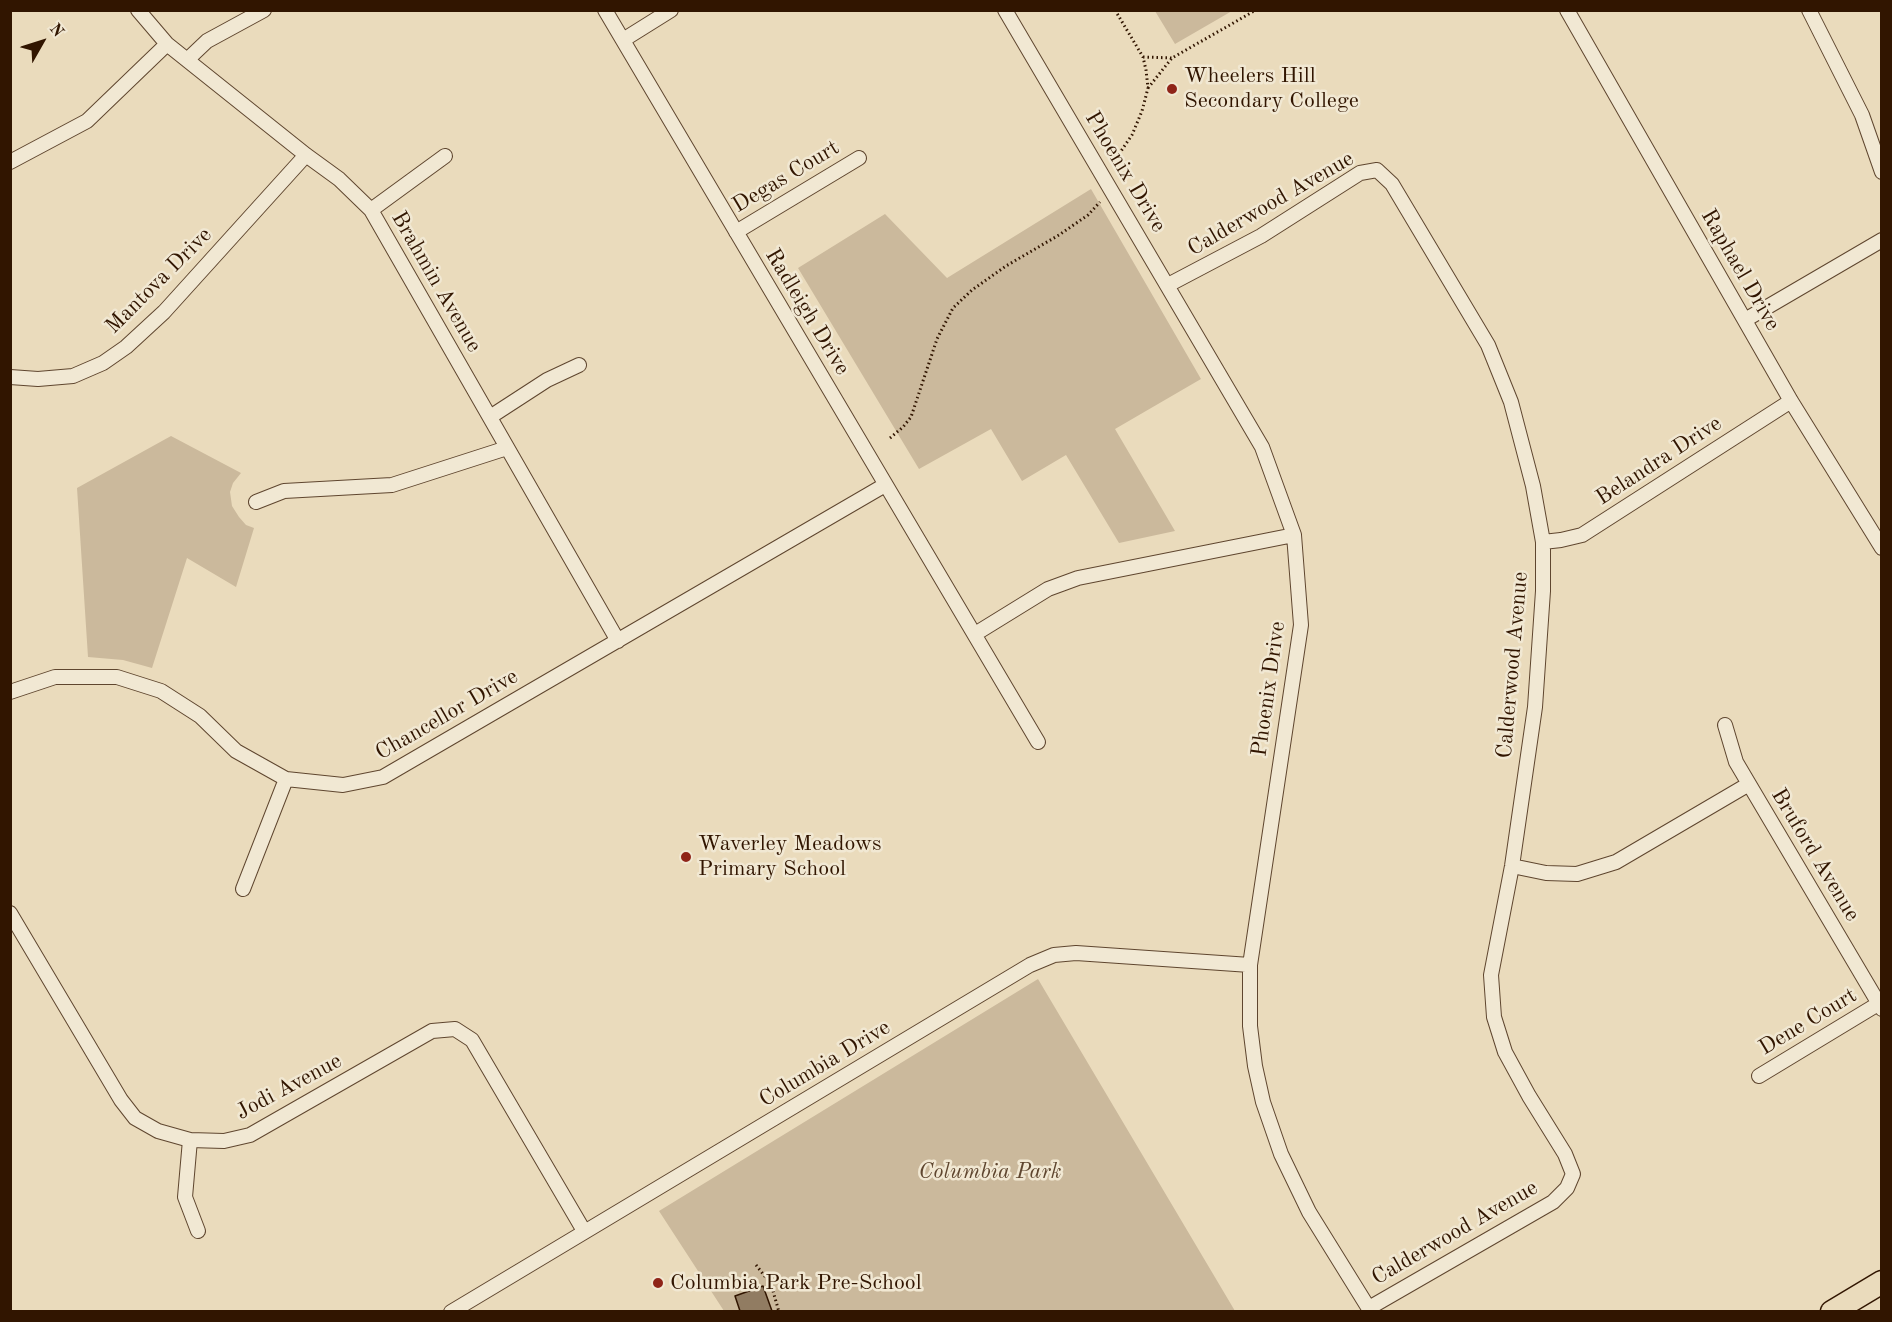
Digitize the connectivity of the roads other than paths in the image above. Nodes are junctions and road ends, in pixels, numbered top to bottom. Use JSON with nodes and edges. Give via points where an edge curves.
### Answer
{"nodes":[{"id":1,"x":138,"y":10,"type":"edge"},
{"id":2,"x":264,"y":10,"type":"edge"},
{"id":3,"x":605,"y":10,"type":"edge"},
{"id":4,"x":671,"y":10,"type":"edge"},
{"id":5,"x":1005,"y":10,"type":"edge"},
{"id":6,"x":1567,"y":10,"type":"edge"},
{"id":7,"x":1809,"y":10,"type":"edge"},
{"id":8,"x":622,"y":40,"type":"junction"},
{"id":9,"x":167,"y":44,"type":"junction"},
{"id":10,"x":188,"y":60,"type":"junction"},
{"id":11,"x":306,"y":155,"type":"junction"},
{"id":12,"x":445,"y":156,"type":"dead end"},
{"id":13,"x":859,"y":158,"type":"dead end"},
{"id":14,"x":10,"y":162,"type":"edge"},
{"id":15,"x":1881,"y":172,"type":"edge"},
{"id":16,"x":371,"y":210,"type":"junction"},
{"id":17,"x":736,"y":232,"type":"junction"},
{"id":18,"x":1881,"y":240,"type":"edge"},
{"id":19,"x":1168,"y":285,"type":"junction"},
{"id":20,"x":1745,"y":320,"type":"junction"},
{"id":21,"x":579,"y":365,"type":"dead end"},
{"id":22,"x":10,"y":377,"type":"edge"},
{"id":23,"x":1791,"y":401,"type":"junction"},
{"id":24,"x":490,"y":417,"type":"junction"},
{"id":25,"x":507,"y":448,"type":"junction"},
{"id":26,"x":885,"y":485,"type":"junction"},
{"id":27,"x":256,"y":502,"type":"dead end"},
{"id":28,"x":1294,"y":535,"type":"junction"},
{"id":29,"x":1543,"y":542,"type":"junction"},
{"id":30,"x":1881,"y":548,"type":"edge"},
{"id":31,"x":975,"y":634,"type":"junction"},
{"id":32,"x":618,"y":641,"type":"junction"},
{"id":33,"x":10,"y":692,"type":"edge"},
{"id":34,"x":1725,"y":725,"type":"dead end"},
{"id":35,"x":1038,"y":742,"type":"dead end"},
{"id":36,"x":286,"y":779,"type":"junction"},
{"id":37,"x":1749,"y":784,"type":"junction"},
{"id":38,"x":1512,"y":866,"type":"junction"},
{"id":39,"x":243,"y":889,"type":"dead end"},
{"id":40,"x":10,"y":913,"type":"edge"},
{"id":41,"x":1250,"y":965,"type":"junction"},
{"id":42,"x":1880,"y":1007,"type":"edge"},
{"id":43,"x":1760,"y":1076,"type":"dead end"},
{"id":44,"x":190,"y":1140,"type":"junction"},
{"id":45,"x":198,"y":1231,"type":"dead end"},
{"id":46,"x":584,"y":1231,"type":"junction"},
{"id":47,"x":1881,"y":1282,"type":"edge"},
{"id":48,"x":1370,"y":1310,"type":"edge"},
{"id":49,"x":451,"y":1311,"type":"edge"},
{"id":50,"x":1832,"y":1311,"type":"edge"}],
"edges":[{"from":1,"to":9,"type":"street","name":"Brahmin Avenue"},
{"from":2,"to":10,"type":"street","via":[[207,41]]},
{"from":3,"to":8,"type":"street","name":"Radleigh Drive"},
{"from":4,"to":8,"type":"street"},
{"from":5,"to":19,"type":"street","name":"Phoenix Drive"},
{"from":6,"to":20,"type":"street","name":"Raphael Drive"},
{"from":7,"to":15,"type":"street","via":[[1862,115]]},
{"from":8,"to":17,"type":"street","name":"Radleigh Drive"},
{"from":9,"to":10,"type":"street","name":"Brahmin Avenue"},
{"from":9,"to":14,"type":"street","via":[[87,122]]},
{"from":10,"to":11,"type":"street","name":"Brahmin Avenue"},
{"from":11,"to":16,"type":"street","name":"Brahmin Avenue"},
{"from":11,"to":22,"type":"street","name":"Mantova Drive","via":[[164,312],[126,347],[73,376]]},
{"from":12,"to":16,"type":"street"},
{"from":13,"to":17,"type":"street","name":"Degas Court"},
{"from":16,"to":24,"type":"street","name":"Brahmin Avenue"},
{"from":17,"to":26,"type":"street","name":"Radleigh Drive"},
{"from":18,"to":20,"type":"street"},
{"from":19,"to":28,"type":"street","name":"Phoenix Drive","via":[[1262,447]]},
{"from":19,"to":29,"type":"street","name":"Calderwood Avenue","via":[[1261,236],[1360,173],[1377,170],[1392,184],[1488,345],[1511,402]]},
{"from":20,"to":23,"type":"street","name":"Raphael Drive"},
{"from":21,"to":24,"type":"street","via":[[547,380]]},
{"from":23,"to":29,"type":"street","name":"Belandra Drive","via":[[1582,535]]},
{"from":23,"to":30,"type":"street","name":"Raphael Drive"},
{"from":24,"to":25,"type":"street","name":"Brahmin Avenue"},
{"from":25,"to":27,"type":"street","via":[[392,485],[284,491]]},
{"from":25,"to":32,"type":"street","name":"Brahmin Avenue"},
{"from":26,"to":31,"type":"street","name":"Radleigh Drive"},
{"from":26,"to":32,"type":"street","name":"Chancellor Drive"},
{"from":28,"to":31,"type":"street","via":[[1078,578],[1048,589]]},
{"from":28,"to":41,"type":"street","name":"Phoenix Drive","via":[[1301,625]]},
{"from":29,"to":38,"type":"street","name":"Calderwood Avenue","via":[[1535,706]]},
{"from":31,"to":35,"type":"street","name":"Radleigh Drive"},
{"from":32,"to":36,"type":"street","name":"Chancellor Drive","via":[[383,777],[343,785]]},
{"from":33,"to":36,"type":"street","name":"Chancellor Drive","via":[[55,677],[117,677],[161,692],[200,717],[236,751]]},
{"from":34,"to":37,"type":"street","name":"Bruford Avenue","via":[[1736,762]]},
{"from":36,"to":39,"type":"street"},
{"from":37,"to":38,"type":"street","name":"Bruford Avenue","via":[[1616,862],[1577,874]]},
{"from":37,"to":42,"type":"street","name":"Bruford Avenue"},
{"from":38,"to":48,"type":"street","name":"Calderwood Avenue","via":[[1491,975],[1494,1017],[1505,1052],[1573,1174],[1567,1188],[1553,1202]]},
{"from":40,"to":44,"type":"street","name":"Jodi Avenue","via":[[135,1118],[158,1131]]},
{"from":41,"to":46,"type":"street","name":"Columbia Drive","via":[[1076,952],[1054,955],[1030,965]]},
{"from":41,"to":48,"type":"street","name":"Phoenix Drive","via":[[1250,1026],[1255,1066],[1281,1154],[1309,1212]]},
{"from":42,"to":43,"type":"street","name":"Dene Court"},
{"from":44,"to":45,"type":"street","via":[[185,1197]]},
{"from":44,"to":46,"type":"street","name":"Jodi Avenue","via":[[224,1141],[250,1135],[432,1031],[455,1029],[472,1040]]},
{"from":46,"to":49,"type":"street","name":"Columbia Drive"},
{"from":47,"to":50,"type":"main road"}]}
